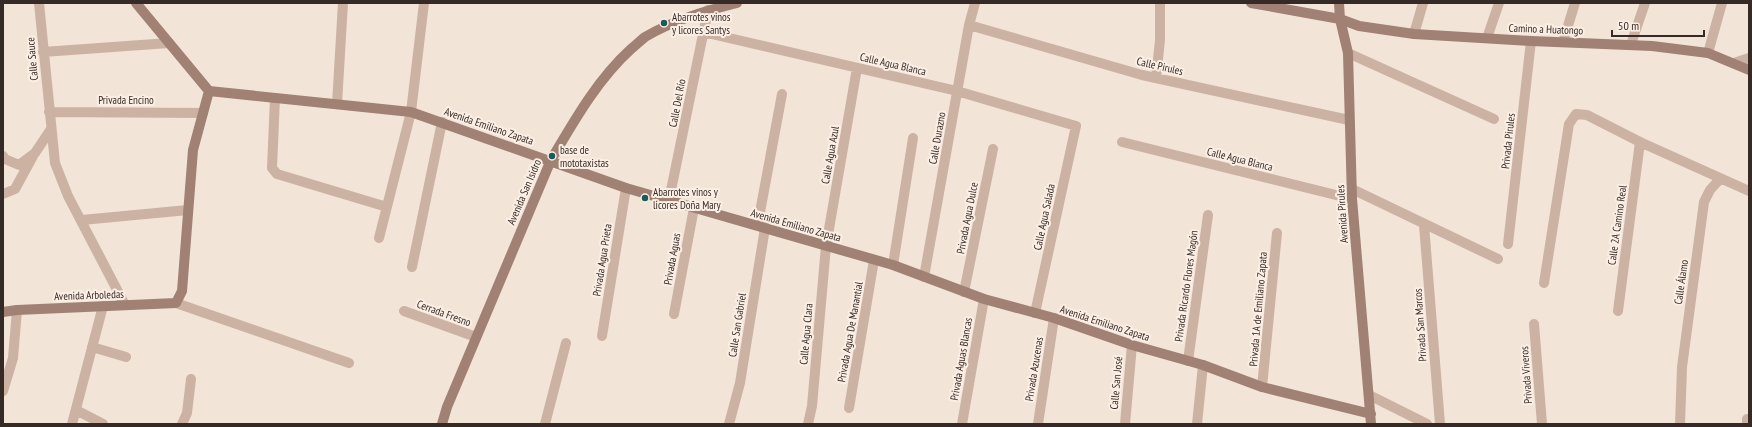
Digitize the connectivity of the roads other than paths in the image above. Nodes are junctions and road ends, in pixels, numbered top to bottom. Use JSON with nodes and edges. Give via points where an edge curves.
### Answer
{"nodes":[{"id":1,"x":39,"y":3,"type":"edge"},
{"id":2,"x":343,"y":3,"type":"edge"},
{"id":3,"x":424,"y":3,"type":"edge"},
{"id":4,"x":737,"y":3,"type":"edge"},
{"id":5,"x":975,"y":3,"type":"edge"},
{"id":6,"x":1160,"y":3,"type":"edge"},
{"id":7,"x":1251,"y":3,"type":"edge"},
{"id":8,"x":1339,"y":3,"type":"edge"},
{"id":9,"x":1423,"y":3,"type":"edge"},
{"id":10,"x":1499,"y":3,"type":"edge"},
{"id":11,"x":1575,"y":3,"type":"edge"},
{"id":12,"x":1646,"y":3,"type":"edge"},
{"id":13,"x":1722,"y":3,"type":"edge"},
{"id":14,"x":135,"y":4,"type":"edge"},
{"id":15,"x":708,"y":10,"type":"junction"},
{"id":16,"x":1340,"y":19,"type":"junction"},
{"id":17,"x":969,"y":24,"type":"junction"},
{"id":18,"x":703,"y":32,"type":"junction"},
{"id":19,"x":1414,"y":34,"type":"junction"},
{"id":20,"x":1488,"y":38,"type":"junction"},
{"id":21,"x":1531,"y":41,"type":"junction"},
{"id":22,"x":1563,"y":42,"type":"junction"},
{"id":23,"x":169,"y":43,"type":"junction"},
{"id":24,"x":1631,"y":44,"type":"junction"},
{"id":25,"x":43,"y":52,"type":"junction"},
{"id":26,"x":1348,"y":53,"type":"junction"},
{"id":27,"x":1708,"y":53,"type":"junction"},
{"id":28,"x":1749,"y":58,"type":"edge"},
{"id":29,"x":1734,"y":63,"type":"junction"},
{"id":30,"x":856,"y":68,"type":"junction"},
{"id":31,"x":1749,"y":70,"type":"edge"},
{"id":32,"x":1156,"y":78,"type":"junction"},
{"id":33,"x":209,"y":91,"type":"junction"},
{"id":34,"x":957,"y":91,"type":"junction"},
{"id":35,"x":782,"y":94,"type":"dead end"},
{"id":36,"x":275,"y":98,"type":"junction"},
{"id":37,"x":337,"y":104,"type":"junction"},
{"id":38,"x":49,"y":112,"type":"junction"},
{"id":39,"x":411,"y":112,"type":"junction"},
{"id":40,"x":203,"y":113,"type":"junction"},
{"id":41,"x":1494,"y":119,"type":"dead end"},
{"id":42,"x":1349,"y":120,"type":"junction"},
{"id":43,"x":442,"y":122,"type":"junction"},
{"id":44,"x":1076,"y":126,"type":"joint"},
{"id":45,"x":50,"y":128,"type":"junction"},
{"id":46,"x":912,"y":138,"type":"dead end"},
{"id":47,"x":1122,"y":142,"type":"dead end"},
{"id":48,"x":1640,"y":142,"type":"junction"},
{"id":49,"x":993,"y":149,"type":"dead end"},
{"id":50,"x":35,"y":153,"type":"junction"},
{"id":51,"x":3,"y":156,"type":"edge"},
{"id":52,"x":551,"y":160,"type":"junction"},
{"id":53,"x":1720,"y":179,"type":"junction"},
{"id":54,"x":626,"y":188,"type":"junction"},
{"id":55,"x":1749,"y":192,"type":"edge"},
{"id":56,"x":3,"y":194,"type":"edge"},
{"id":57,"x":1352,"y":194,"type":"junction"},
{"id":58,"x":669,"y":200,"type":"junction"},
{"id":59,"x":387,"y":207,"type":"junction"},
{"id":60,"x":694,"y":208,"type":"junction"},
{"id":61,"x":188,"y":210,"type":"junction"},
{"id":62,"x":1208,"y":216,"type":"dead end"},
{"id":63,"x":82,"y":220,"type":"junction"},
{"id":64,"x":1424,"y":225,"type":"junction"},
{"id":65,"x":765,"y":228,"type":"junction"},
{"id":66,"x":1277,"y":233,"type":"dead end"},
{"id":67,"x":379,"y":238,"type":"dead end"},
{"id":68,"x":1508,"y":244,"type":"dead end"},
{"id":69,"x":826,"y":246,"type":"junction"},
{"id":70,"x":1498,"y":259,"type":"dead end"},
{"id":71,"x":874,"y":260,"type":"junction"},
{"id":72,"x":893,"y":266,"type":"junction"},
{"id":73,"x":412,"y":267,"type":"dead end"},
{"id":74,"x":924,"y":277,"type":"junction"},
{"id":75,"x":1544,"y":283,"type":"dead end"},
{"id":76,"x":964,"y":292,"type":"junction"},
{"id":77,"x":984,"y":299,"type":"junction"},
{"id":78,"x":176,"y":303,"type":"junction"},
{"id":79,"x":125,"y":305,"type":"junction"},
{"id":80,"x":103,"y":306,"type":"junction"},
{"id":81,"x":17,"y":310,"type":"junction"},
{"id":82,"x":404,"y":311,"type":"dead end"},
{"id":83,"x":1618,"y":311,"type":"dead end"},
{"id":84,"x":3,"y":312,"type":"edge"},
{"id":85,"x":1035,"y":313,"type":"junction"},
{"id":86,"x":674,"y":314,"type":"dead end"},
{"id":87,"x":1054,"y":318,"type":"junction"},
{"id":88,"x":1534,"y":324,"type":"dead end"},
{"id":89,"x":602,"y":336,"type":"dead end"},
{"id":90,"x":476,"y":337,"type":"junction"},
{"id":91,"x":566,"y":343,"type":"dead end"},
{"id":92,"x":1132,"y":345,"type":"junction"},
{"id":93,"x":92,"y":347,"type":"junction"},
{"id":94,"x":126,"y":357,"type":"dead end"},
{"id":95,"x":1188,"y":361,"type":"junction"},
{"id":96,"x":349,"y":363,"type":"dead end"},
{"id":97,"x":1203,"y":365,"type":"junction"},
{"id":98,"x":191,"y":379,"type":"dead end"},
{"id":99,"x":1262,"y":386,"type":"junction"},
{"id":100,"x":3,"y":391,"type":"edge"},
{"id":101,"x":1369,"y":395,"type":"junction"},
{"id":102,"x":849,"y":408,"type":"dead end"},
{"id":103,"x":76,"y":410,"type":"junction"},
{"id":104,"x":1371,"y":419,"type":"edge"},
{"id":105,"x":1421,"y":423,"type":"edge"},
{"id":106,"x":72,"y":424,"type":"edge"},
{"id":107,"x":103,"y":424,"type":"edge"},
{"id":108,"x":182,"y":424,"type":"edge"},
{"id":109,"x":442,"y":424,"type":"edge"},
{"id":110,"x":545,"y":424,"type":"edge"},
{"id":111,"x":729,"y":424,"type":"edge"},
{"id":112,"x":808,"y":424,"type":"edge"},
{"id":113,"x":962,"y":424,"type":"edge"},
{"id":114,"x":1038,"y":424,"type":"edge"},
{"id":115,"x":1125,"y":424,"type":"edge"},
{"id":116,"x":1197,"y":424,"type":"edge"},
{"id":117,"x":1440,"y":424,"type":"edge"},
{"id":118,"x":1542,"y":424,"type":"edge"},
{"id":119,"x":1680,"y":424,"type":"edge"}],
"edges":[{"from":1,"to":25,"type":"street","name":"Calle Sauce"},
{"from":2,"to":37,"type":"street"},
{"from":3,"to":39,"type":"street"},
{"from":4,"to":15,"type":"main road","name":"Avenida San Isidro"},
{"from":5,"to":17,"type":"street","name":"Calle Durazno"},
{"from":6,"to":32,"type":"street"},
{"from":7,"to":16,"type":"main road"},
{"from":8,"to":16,"type":"main road","name":"Avenida Pirules"},
{"from":9,"to":19,"type":"street"},
{"from":10,"to":20,"type":"street"},
{"from":11,"to":22,"type":"street"},
{"from":12,"to":24,"type":"street"},
{"from":13,"to":27,"type":"street"},
{"from":14,"to":23,"type":"main road"},
{"from":15,"to":18,"type":"street","name":"Calle Del Río"},
{"from":15,"to":52,"type":"main road","name":"Avenida San Isidro","via":[[678,20],[644,38],[618,62],[596,89]]},
{"from":16,"to":19,"type":"main road","name":"Camino a Huatongo","via":[[1359,26]]},
{"from":16,"to":26,"type":"main road","name":"Avenida Pirules"},
{"from":17,"to":32,"type":"street","name":"Calle Pirules"},
{"from":17,"to":34,"type":"street","name":"Calle Durazno"},
{"from":18,"to":30,"type":"street","name":"Calle Agua Blanca"},
{"from":18,"to":58,"type":"street","name":"Calle Del Río"},
{"from":19,"to":20,"type":"main road","name":"Camino a Huatongo"},
{"from":20,"to":21,"type":"main road","name":"Camino a Huatongo"},
{"from":21,"to":22,"type":"main road","name":"Camino a Huatongo"},
{"from":21,"to":68,"type":"street","name":"Privada Pirules"},
{"from":22,"to":24,"type":"main road","name":"Camino a Huatongo"},
{"from":23,"to":25,"type":"street"},
{"from":23,"to":33,"type":"main road"},
{"from":24,"to":27,"type":"main road","name":"Camino a Huatongo"},
{"from":25,"to":38,"type":"street","name":"Calle Sauce"},
{"from":26,"to":41,"type":"street"},
{"from":26,"to":42,"type":"main road","name":"Avenida Pirules"},
{"from":27,"to":29,"type":"main road","name":"Camino a Huatongo"},
{"from":28,"to":29,"type":"street"},
{"from":29,"to":31,"type":"main road","name":"Camino a Huatongo"},
{"from":30,"to":34,"type":"street","name":"Calle Agua Blanca"},
{"from":30,"to":69,"type":"street","name":"Calle Agua Azul"},
{"from":32,"to":42,"type":"street","name":"Calle Pirules"},
{"from":33,"to":36,"type":"main road","name":"Avenida Emiliano Zapata"},
{"from":33,"to":40,"type":"main road"},
{"from":34,"to":44,"type":"street","name":"Calle Agua Blanca"},
{"from":34,"to":74,"type":"street","name":"Calle Durazno"},
{"from":35,"to":65,"type":"street","via":[[760,212]]},
{"from":36,"to":37,"type":"main road","name":"Avenida Emiliano Zapata"},
{"from":36,"to":59,"type":"street","via":[[272,168],[277,174]]},
{"from":37,"to":39,"type":"main road","name":"Avenida Emiliano Zapata"},
{"from":38,"to":40,"type":"street","name":"Privada Encino"},
{"from":38,"to":45,"type":"street","name":"Calle Sauce"},
{"from":39,"to":43,"type":"main road","name":"Avenida Emiliano Zapata"},
{"from":39,"to":59,"type":"street"},
{"from":40,"to":61,"type":"main road","via":[[192,150]]},
{"from":42,"to":57,"type":"main road","name":"Avenida Pirules"},
{"from":43,"to":52,"type":"main road","name":"Avenida Emiliano Zapata"},
{"from":43,"to":73,"type":"street"},
{"from":44,"to":85,"type":"street","name":"Calle Agua Salada"},
{"from":45,"to":50,"type":"street"},
{"from":45,"to":63,"type":"street","name":"Calle Sauce","via":[[55,163],[68,196]]},
{"from":46,"to":72,"type":"street"},
{"from":47,"to":57,"type":"street","name":"Calle Agua Blanca"},
{"from":48,"to":53,"type":"street"},
{"from":48,"to":75,"type":"street","via":[[1587,115],[1576,114],[1569,124]]},
{"from":48,"to":83,"type":"street","name":"Calle 2A Camino Real"},
{"from":49,"to":76,"type":"street","name":"Privada Agua Dulce"},
{"from":50,"to":51,"type":"street","via":[[19,165]]},
{"from":50,"to":56,"type":"street","via":[[15,189]]},
{"from":52,"to":54,"type":"main road","name":"Avenida Emiliano Zapata"},
{"from":52,"to":90,"type":"main road","name":"Avenida San Isidro"},
{"from":53,"to":55,"type":"street"},
{"from":53,"to":119,"type":"street","name":"Calle Álamo","via":[[1704,202],[1682,367]]},
{"from":54,"to":58,"type":"main road","name":"Avenida Emiliano Zapata"},
{"from":54,"to":89,"type":"street","name":"Privada Agua Prieta"},
{"from":57,"to":64,"type":"street","name":"Calle Agua Blanca"},
{"from":57,"to":101,"type":"main road","name":"Avenida Pirules"},
{"from":58,"to":60,"type":"main road","name":"Avenida Emiliano Zapata"},
{"from":59,"to":67,"type":"street"},
{"from":60,"to":65,"type":"main road","name":"Avenida Emiliano Zapata"},
{"from":60,"to":86,"type":"street","name":"Privada Aguas"},
{"from":61,"to":63,"type":"street"},
{"from":61,"to":78,"type":"main road","via":[[182,291]]},
{"from":62,"to":95,"type":"street","name":"Privada Ricardo Flores Magón"},
{"from":63,"to":79,"type":"street","name":"Calle Sauce"},
{"from":64,"to":70,"type":"street","name":"Calle Agua Blanca"},
{"from":64,"to":117,"type":"street","name":"Privada San Marcos"},
{"from":65,"to":69,"type":"main road","name":"Avenida Emiliano Zapata"},
{"from":65,"to":111,"type":"street","name":"Calle San Gabriel","via":[[740,383]]},
{"from":66,"to":99,"type":"street","name":"Privada 1A de Emiliano Zapata"},
{"from":69,"to":71,"type":"main road","name":"Avenida Emiliano Zapata"},
{"from":69,"to":112,"type":"street","name":"Calle Agua Clara","via":[[812,406]]},
{"from":71,"to":72,"type":"main road","name":"Avenida Emiliano Zapata"},
{"from":71,"to":102,"type":"street","name":"Privada Agua De Manantial"},
{"from":72,"to":74,"type":"main road","name":"Avenida Emiliano Zapata"},
{"from":74,"to":76,"type":"main road","name":"Avenida Emiliano Zapata"},
{"from":76,"to":77,"type":"main road","name":"Avenida Emiliano Zapata"},
{"from":77,"to":85,"type":"main road","name":"Avenida Emiliano Zapata"},
{"from":77,"to":113,"type":"street","name":"Privada Aguas Blancas"},
{"from":78,"to":79,"type":"main road","name":"Avenida Arboledas"},
{"from":78,"to":96,"type":"street"},
{"from":79,"to":80,"type":"main road","name":"Avenida Arboledas"},
{"from":80,"to":81,"type":"main road","name":"Avenida Arboledas"},
{"from":80,"to":93,"type":"street"},
{"from":81,"to":84,"type":"main road","name":"Avenida Arboledas"},
{"from":81,"to":100,"type":"street","via":[[13,358]]},
{"from":82,"to":90,"type":"street","name":"Cerrada Fresno"},
{"from":85,"to":87,"type":"main road","name":"Avenida Emiliano Zapata"},
{"from":87,"to":92,"type":"main road","name":"Avenida Emiliano Zapata"},
{"from":87,"to":114,"type":"street","name":"Privada Azucenas"},
{"from":88,"to":118,"type":"street","name":"Privada Viveros"},
{"from":90,"to":109,"type":"main road","name":"Avenida San Isidro"},
{"from":91,"to":110,"type":"street"},
{"from":92,"to":95,"type":"main road","name":"Avenida Emiliano Zapata"},
{"from":92,"to":115,"type":"street","name":"Calle San José"},
{"from":93,"to":94,"type":"street"},
{"from":93,"to":103,"type":"street"},
{"from":95,"to":97,"type":"main road","name":"Avenida Emiliano Zapata"},
{"from":97,"to":99,"type":"main road","name":"Avenida Emiliano Zapata"},
{"from":97,"to":116,"type":"street"},
{"from":98,"to":108,"type":"street","via":[[187,413]]},
{"from":99,"to":104,"type":"main road","name":"Avenida Emiliano Zapata"},
{"from":101,"to":104,"type":"main road","name":"Avenida Pirules"},
{"from":101,"to":105,"type":"street"},
{"from":103,"to":106,"type":"street"},
{"from":103,"to":107,"type":"street"}]}
